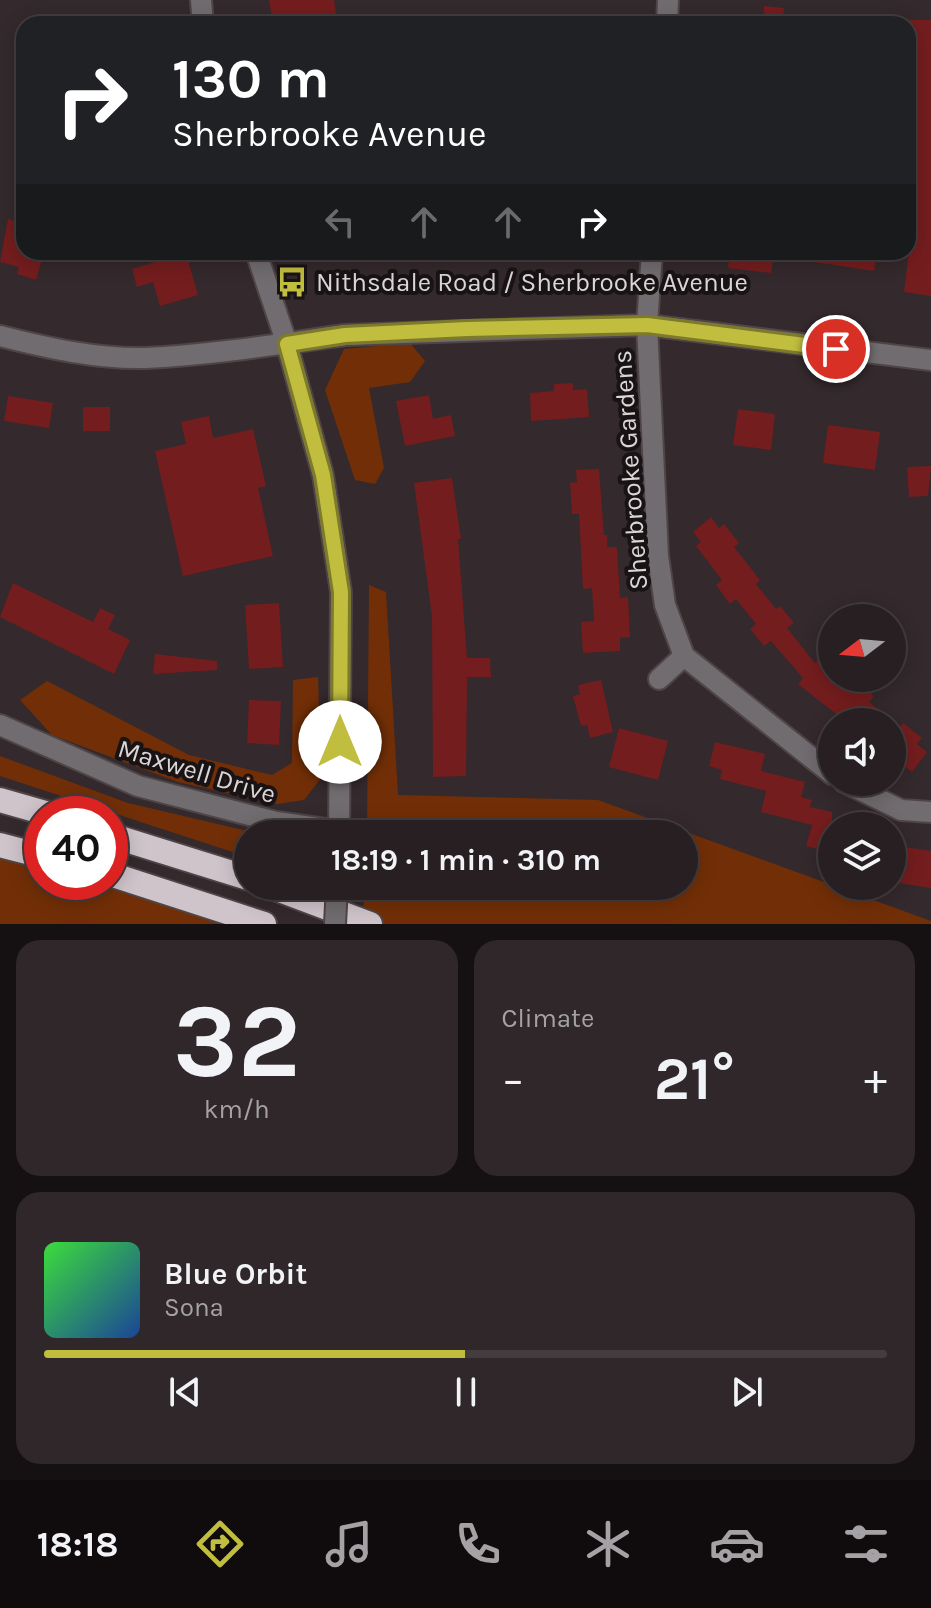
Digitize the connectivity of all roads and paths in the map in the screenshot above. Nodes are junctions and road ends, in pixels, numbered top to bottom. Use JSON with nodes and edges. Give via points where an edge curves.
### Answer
{"nodes":[{"id":1,"x":259,"y":260,"type":"edge"},
{"id":2,"x":651,"y":260,"type":"edge"},
{"id":3,"x":647,"y":325,"type":"junction"},
{"id":4,"x":0,"y":336,"type":"edge"},
{"id":5,"x":287,"y":344,"type":"junction"},
{"id":6,"x":931,"y":360,"type":"edge"},
{"id":7,"x":684,"y":656,"type":"junction"},
{"id":8,"x":659,"y":679,"type":"dead end"},
{"id":9,"x":0,"y":725,"type":"edge"},
{"id":10,"x":818,"y":763,"type":"edge"},
{"id":11,"x":872,"y":796,"type":"edge"},
{"id":12,"x":0,"y":800,"type":"edge"},
{"id":13,"x":24,"y":807,"type":"edge"},
{"id":14,"x":931,"y":812,"type":"edge"},
{"id":15,"x":268,"y":820,"type":"edge"},
{"id":16,"x":339,"y":820,"type":"edge"},
{"id":17,"x":128,"y":841,"type":"edge"},
{"id":18,"x":0,"y":845,"type":"edge"},
{"id":19,"x":24,"y":851,"type":"edge"},
{"id":20,"x":234,"y":874,"type":"edge"},
{"id":21,"x":128,"y":880,"type":"edge"},
{"id":22,"x":306,"y":900,"type":"edge"},
{"id":23,"x":336,"y":900,"type":"edge"},
{"id":24,"x":264,"y":924,"type":"edge"},
{"id":25,"x":335,"y":924,"type":"edge"},
{"id":26,"x":370,"y":924,"type":"edge"}],
"edges":[{"from":1,"to":5,"type":"street"},
{"from":2,"to":3,"type":"street","name":"Sherbrooke Gardens"},
{"from":3,"to":5,"type":"street","via":[[345,335]]},
{"from":3,"to":6,"type":"street"},
{"from":3,"to":7,"type":"street","name":"Sherbrooke Gardens","via":[[658,556],[665,605]]},
{"from":4,"to":5,"type":"street","via":[[57,350],[143,358]]},
{"from":5,"to":16,"type":"street","via":[[323,475],[341,592]]},
{"from":7,"to":8,"type":"street"},
{"from":7,"to":10,"type":"street"},
{"from":9,"to":15,"type":"street","name":"Maxwell Drive","via":[[138,786]]},
{"from":11,"to":14,"type":"street","via":[[901,810]]},
{"from":12,"to":13,"type":"highway"},
{"from":17,"to":20,"type":"highway"},
{"from":18,"to":19,"type":"highway"},
{"from":21,"to":24,"type":"highway"},
{"from":22,"to":26,"type":"highway"},
{"from":23,"to":25,"type":"street","bridge":true}]}
